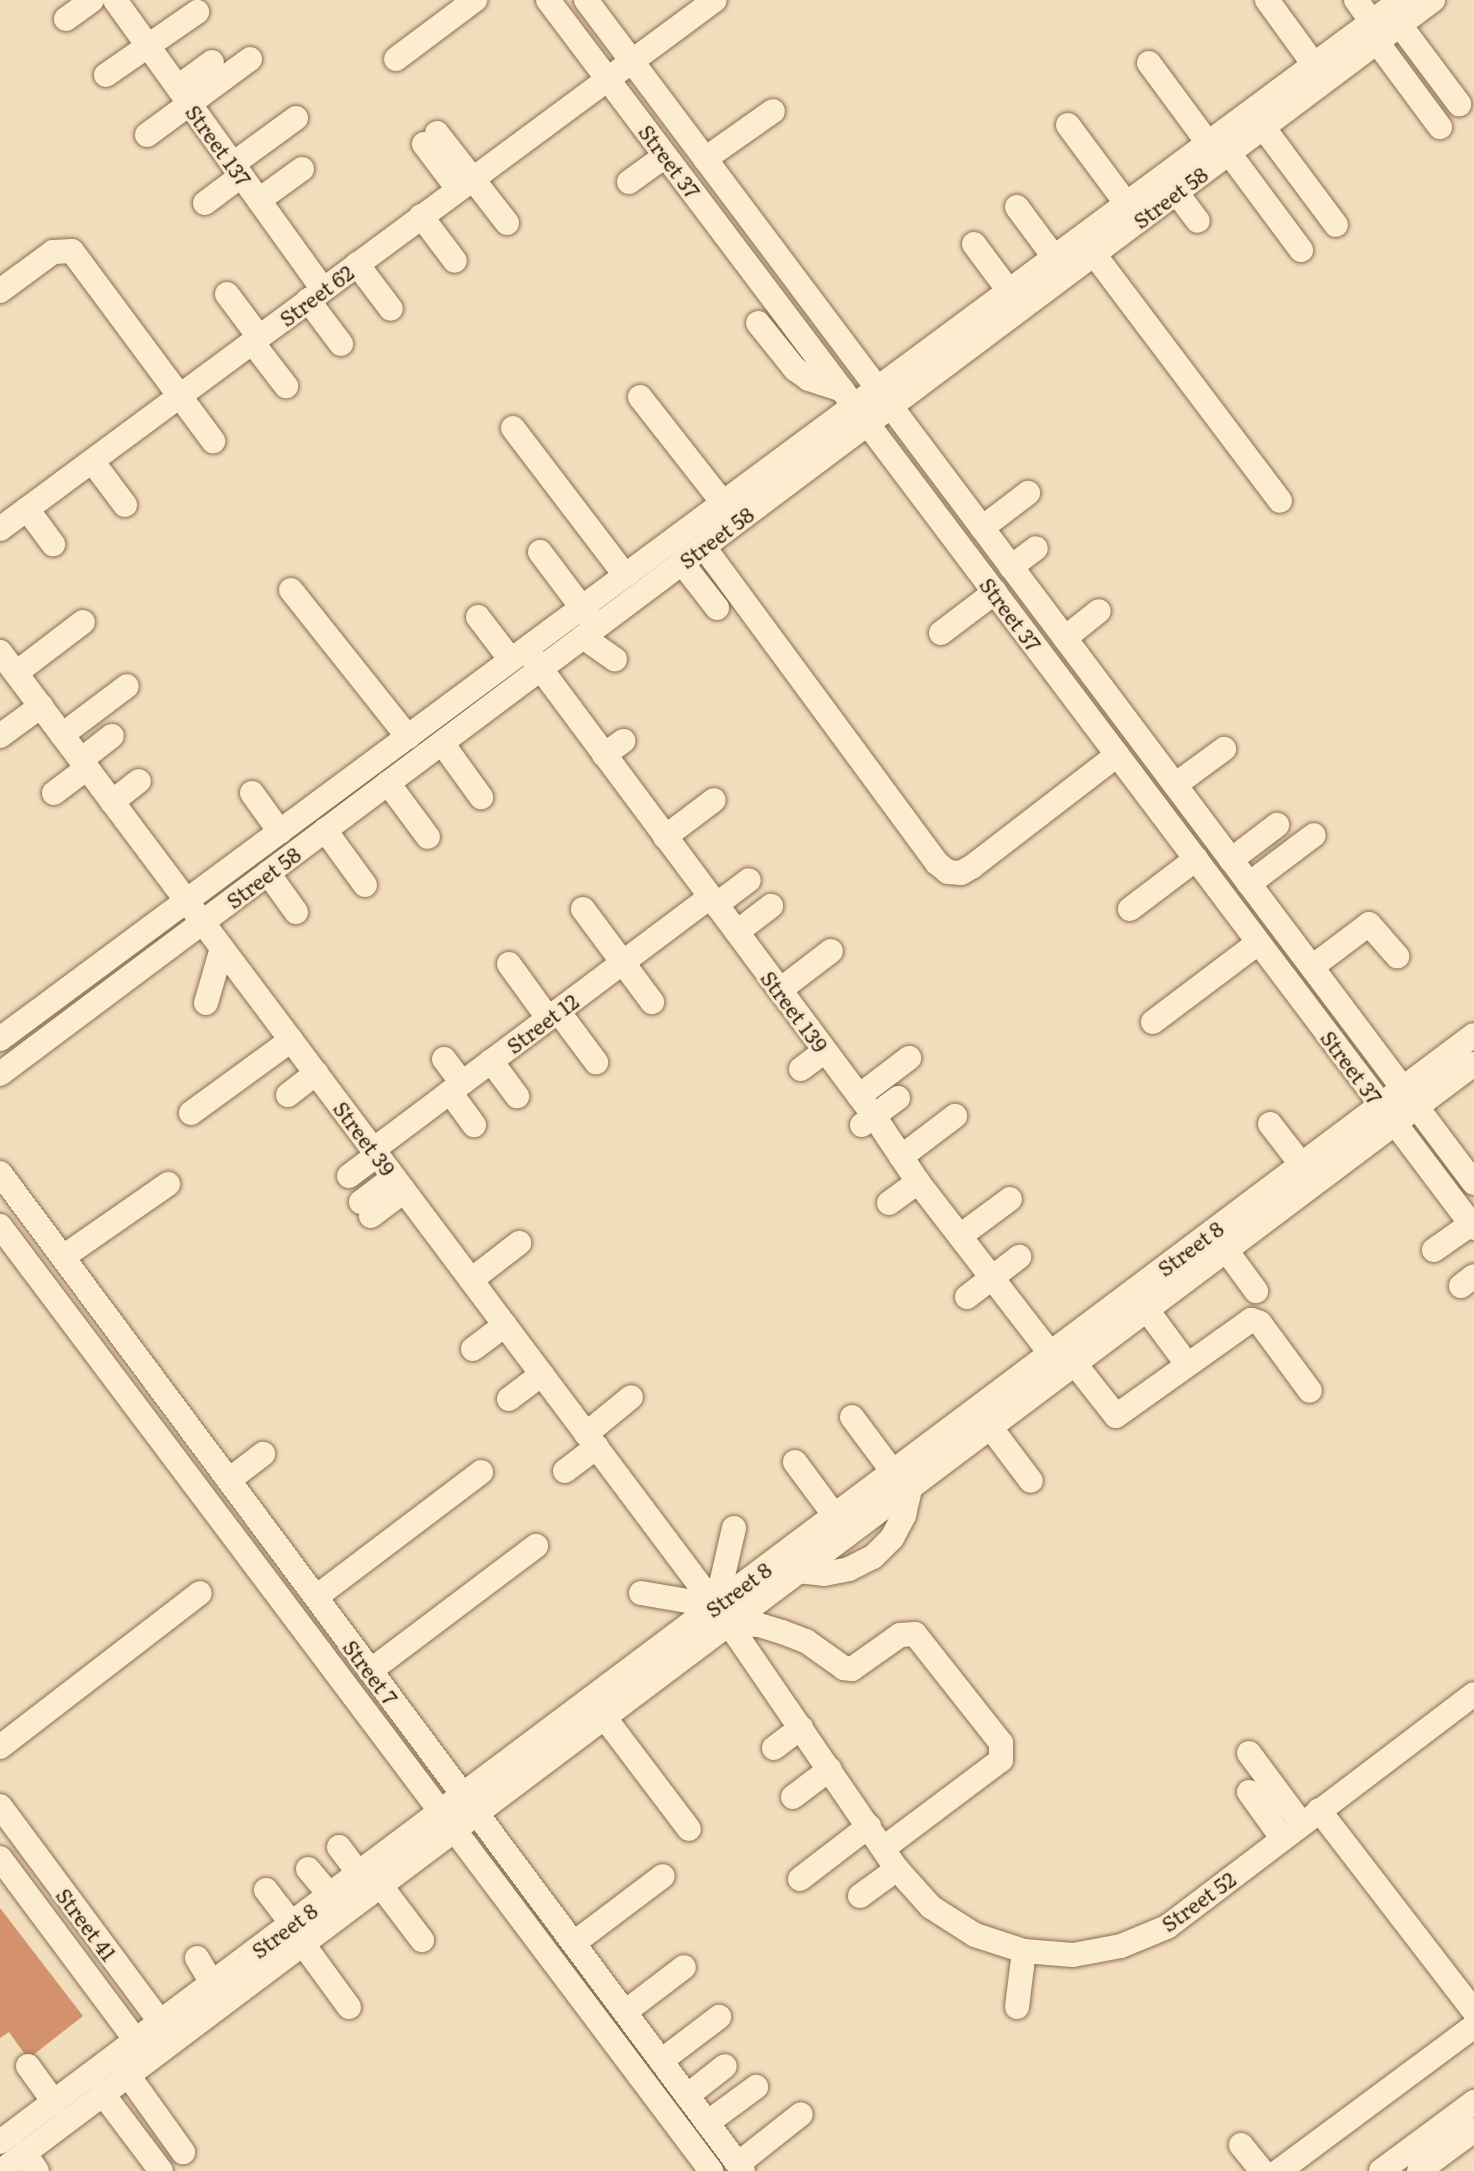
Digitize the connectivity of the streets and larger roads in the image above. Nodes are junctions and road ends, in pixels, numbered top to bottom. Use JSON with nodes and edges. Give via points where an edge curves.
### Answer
{"nodes":[{"id":1,"x":92,"y":0,"type":"edge"},
{"id":2,"x":115,"y":0,"type":"edge"},
{"id":3,"x":475,"y":0,"type":"edge"},
{"id":4,"x":548,"y":0,"type":"edge"},
{"id":5,"x":586,"y":0,"type":"edge"},
{"id":6,"x":715,"y":0,"type":"edge"},
{"id":7,"x":1266,"y":0,"type":"edge"},
{"id":8,"x":1356,"y":0,"type":"edge"},
{"id":9,"x":1433,"y":0,"type":"edge"},
{"id":10,"x":197,"y":12,"type":"dead end"},
{"id":11,"x":66,"y":19,"type":"dead end"},
{"id":12,"x":1388,"y":22,"type":"edge"},
{"id":13,"x":148,"y":46,"type":"junction"},
{"id":14,"x":250,"y":59,"type":"dead end"},
{"id":15,"x":396,"y":59,"type":"dead end"},
{"id":16,"x":631,"y":60,"type":"junction"},
{"id":17,"x":212,"y":62,"type":"dead end"},
{"id":18,"x":1149,"y":63,"type":"dead end"},
{"id":19,"x":1320,"y":72,"type":"junction"},
{"id":20,"x":106,"y":75,"type":"dead end"},
{"id":21,"x":607,"y":78,"type":"junction"},
{"id":22,"x":184,"y":95,"type":"junction"},
{"id":23,"x":1459,"y":104,"type":"dead end"},
{"id":24,"x":773,"y":111,"type":"dead end"},
{"id":25,"x":296,"y":118,"type":"dead end"},
{"id":26,"x":1068,"y":125,"type":"dead end"},
{"id":27,"x":1263,"y":127,"type":"junction"},
{"id":28,"x":1440,"y":127,"type":"dead end"},
{"id":29,"x":147,"y":135,"type":"dead end"},
{"id":30,"x":430,"y":138,"type":"dead end"},
{"id":31,"x":1219,"y":148,"type":"junction"},
{"id":32,"x":666,"y":156,"type":"junction"},
{"id":33,"x":705,"y":159,"type":"junction"},
{"id":34,"x":228,"y":164,"type":"junction"},
{"id":35,"x":302,"y":169,"type":"dead end"},
{"id":36,"x":629,"y":181,"type":"dead end"},
{"id":37,"x":465,"y":183,"type":"junction"},
{"id":38,"x":1177,"y":192,"type":"junction"},
{"id":39,"x":259,"y":201,"type":"junction"},
{"id":40,"x":205,"y":203,"type":"dead end"},
{"id":41,"x":1126,"y":204,"type":"junction"},
{"id":42,"x":1017,"y":206,"type":"dead end"},
{"id":43,"x":421,"y":216,"type":"junction"},
{"id":44,"x":1198,"y":221,"type":"dead end"},
{"id":45,"x":507,"y":223,"type":"dead end"},
{"id":46,"x":1336,"y":225,"type":"dead end"},
{"id":47,"x":974,"y":243,"type":"dead end"},
{"id":48,"x":1301,"y":250,"type":"dead end"},
{"id":49,"x":1094,"y":254,"type":"junction"},
{"id":50,"x":1054,"y":257,"type":"junction"},
{"id":51,"x":454,"y":261,"type":"dead end"},
{"id":52,"x":359,"y":262,"type":"junction"},
{"id":53,"x":0,"y":291,"type":"edge"},
{"id":54,"x":1009,"y":291,"type":"junction"},
{"id":55,"x":227,"y":294,"type":"dead end"},
{"id":56,"x":316,"y":295,"type":"junction"},
{"id":57,"x":393,"y":307,"type":"dead end"},
{"id":58,"x":758,"y":323,"type":"dead end"},
{"id":59,"x":255,"y":339,"type":"junction"},
{"id":60,"x":341,"y":344,"type":"dead end"},
{"id":61,"x":286,"y":386,"type":"dead end"},
{"id":62,"x":179,"y":396,"type":"junction"},
{"id":63,"x":640,"y":397,"type":"dead end"},
{"id":64,"x":884,"y":397,"type":"junction"},
{"id":65,"x":855,"y":407,"type":"junction"},
{"id":66,"x":513,"y":428,"type":"dead end"},
{"id":67,"x":213,"y":441,"type":"dead end"},
{"id":68,"x":92,"y":461,"type":"junction"},
{"id":69,"x":1028,"y":493,"type":"dead end"},
{"id":70,"x":1280,"y":501,"type":"dead end"},
{"id":71,"x":723,"y":502,"type":"junction"},
{"id":72,"x":125,"y":505,"type":"dead end"},
{"id":73,"x":27,"y":509,"type":"junction"},
{"id":74,"x":982,"y":528,"type":"junction"},
{"id":75,"x":0,"y":529,"type":"edge"},
{"id":76,"x":53,"y":544,"type":"dead end"},
{"id":77,"x":704,"y":547,"type":"junction"},
{"id":78,"x":1036,"y":548,"type":"dead end"},
{"id":79,"x":540,"y":552,"type":"dead end"},
{"id":80,"x":682,"y":563,"type":"junction"},
{"id":81,"x":1011,"y":567,"type":"junction"},
{"id":82,"x":625,"y":575,"type":"junction"},
{"id":83,"x":291,"y":590,"type":"dead end"},
{"id":84,"x":995,"y":592,"type":"junction"},
{"id":85,"x":717,"y":608,"type":"dead end"},
{"id":86,"x":1099,"y":611,"type":"dead end"},
{"id":87,"x":478,"y":617,"type":"dead end"},
{"id":88,"x":83,"y":622,"type":"dead end"},
{"id":89,"x":587,"y":624,"type":"junction"},
{"id":90,"x":941,"y":633,"type":"dead end"},
{"id":91,"x":1065,"y":638,"type":"junction"},
{"id":92,"x":0,"y":652,"type":"edge"},
{"id":93,"x":518,"y":655,"type":"junction"},
{"id":94,"x":615,"y":659,"type":"dead end"},
{"id":95,"x":540,"y":669,"type":"junction"},
{"id":96,"x":16,"y":673,"type":"junction"},
{"id":97,"x":127,"y":686,"type":"dead end"},
{"id":98,"x":41,"y":706,"type":"junction"},
{"id":99,"x":62,"y":735,"type":"junction"},
{"id":100,"x":0,"y":736,"type":"edge"},
{"id":101,"x":112,"y":736,"type":"dead end"},
{"id":102,"x":408,"y":737,"type":"junction"},
{"id":103,"x":447,"y":739,"type":"junction"},
{"id":104,"x":1224,"y":749,"type":"dead end"},
{"id":105,"x":1117,"y":755,"type":"junction"},
{"id":106,"x":84,"y":764,"type":"junction"},
{"id":107,"x":139,"y":781,"type":"dead end"},
{"id":108,"x":388,"y":783,"type":"junction"},
{"id":109,"x":1175,"y":785,"type":"junction"},
{"id":110,"x":54,"y":793,"type":"dead end"},
{"id":111,"x":252,"y":793,"type":"dead end"},
{"id":112,"x":486,"y":793,"type":"dead end"},
{"id":113,"x":715,"y":800,"type":"dead end"},
{"id":114,"x":112,"y":802,"type":"junction"},
{"id":115,"x":1277,"y":825,"type":"dead end"},
{"id":116,"x":325,"y":830,"type":"junction"},
{"id":117,"x":280,"y":832,"type":"junction"},
{"id":118,"x":1314,"y":835,"type":"dead end"},
{"id":119,"x":428,"y":837,"type":"dead end"},
{"id":120,"x":666,"y":837,"type":"junction"},
{"id":121,"x":1196,"y":859,"type":"junction"},
{"id":122,"x":1231,"y":860,"type":"junction"},
{"id":123,"x":268,"y":873,"type":"junction"},
{"id":124,"x":749,"y":880,"type":"dead end"},
{"id":125,"x":1249,"y":884,"type":"junction"},
{"id":126,"x":365,"y":885,"type":"dead end"},
{"id":127,"x":187,"y":901,"type":"junction"},
{"id":128,"x":713,"y":901,"type":"junction"},
{"id":129,"x":771,"y":906,"type":"dead end"},
{"id":130,"x":1130,"y":909,"type":"dead end"},
{"id":131,"x":296,"y":912,"type":"dead end"},
{"id":132,"x":579,"y":913,"type":"dead end"},
{"id":133,"x":203,"y":922,"type":"junction"},
{"id":134,"x":737,"y":932,"type":"junction"},
{"id":135,"x":1258,"y":943,"type":"junction"},
{"id":136,"x":222,"y":948,"type":"junction"},
{"id":137,"x":831,"y":951,"type":"dead end"},
{"id":138,"x":1397,"y":956,"type":"dead end"},
{"id":139,"x":509,"y":964,"type":"dead end"},
{"id":140,"x":618,"y":966,"type":"junction"},
{"id":141,"x":1317,"y":973,"type":"junction"},
{"id":142,"x":780,"y":990,"type":"junction"},
{"id":143,"x":652,"y":1002,"type":"dead end"},
{"id":144,"x":206,"y":1003,"type":"dead end"},
{"id":145,"x":553,"y":1014,"type":"junction"},
{"id":146,"x":1153,"y":1022,"type":"dead end"},
{"id":147,"x":1474,"y":1035,"type":"edge"},
{"id":148,"x":0,"y":1039,"type":"edge"},
{"id":149,"x":291,"y":1040,"type":"junction"},
{"id":150,"x":825,"y":1051,"type":"junction"},
{"id":151,"x":909,"y":1058,"type":"dead end"},
{"id":152,"x":444,"y":1059,"type":"dead end"},
{"id":153,"x":491,"y":1061,"type":"junction"},
{"id":154,"x":596,"y":1062,"type":"dead end"},
{"id":155,"x":1474,"y":1064,"type":"edge"},
{"id":156,"x":801,"y":1069,"type":"dead end"},
{"id":157,"x":316,"y":1073,"type":"junction"},
{"id":158,"x":0,"y":1074,"type":"edge"},
{"id":159,"x":456,"y":1088,"type":"junction"},
{"id":160,"x":288,"y":1094,"type":"dead end"},
{"id":161,"x":517,"y":1096,"type":"dead end"},
{"id":162,"x":859,"y":1096,"type":"junction"},
{"id":163,"x":1409,"y":1097,"type":"junction"},
{"id":164,"x":898,"y":1098,"type":"dead end"},
{"id":165,"x":191,"y":1113,"type":"dead end"},
{"id":166,"x":1387,"y":1114,"type":"junction"},
{"id":167,"x":955,"y":1116,"type":"dead end"},
{"id":168,"x":867,"y":1121,"type":"junction"},
{"id":169,"x":1270,"y":1124,"type":"dead end"},
{"id":170,"x":474,"y":1125,"type":"dead end"},
{"id":171,"x":375,"y":1152,"type":"junction"},
{"id":172,"x":901,"y":1157,"type":"junction"},
{"id":173,"x":1301,"y":1164,"type":"junction"},
{"id":174,"x":0,"y":1173,"type":"edge"},
{"id":175,"x":349,"y":1176,"type":"dead end"},
{"id":176,"x":918,"y":1182,"type":"junction"},
{"id":177,"x":1474,"y":1183,"type":"edge"},
{"id":178,"x":168,"y":1184,"type":"dead end"},
{"id":179,"x":399,"y":1184,"type":"junction"},
{"id":180,"x":1010,"y":1199,"type":"dead end"},
{"id":181,"x":889,"y":1203,"type":"dead end"},
{"id":182,"x":366,"y":1209,"type":"dead end"},
{"id":183,"x":0,"y":1226,"type":"edge"},
{"id":184,"x":1472,"y":1226,"type":"edge"},
{"id":185,"x":960,"y":1237,"type":"junction"},
{"id":186,"x":519,"y":1243,"type":"dead end"},
{"id":187,"x":1226,"y":1250,"type":"junction"},
{"id":188,"x":1434,"y":1250,"type":"dead end"},
{"id":189,"x":63,"y":1257,"type":"junction"},
{"id":190,"x":1019,"y":1257,"type":"dead end"},
{"id":191,"x":992,"y":1278,"type":"junction"},
{"id":192,"x":471,"y":1280,"type":"junction"},
{"id":193,"x":1256,"y":1291,"type":"dead end"},
{"id":194,"x":967,"y":1297,"type":"dead end"},
{"id":195,"x":1147,"y":1310,"type":"junction"},
{"id":196,"x":505,"y":1325,"type":"junction"},
{"id":197,"x":473,"y":1349,"type":"dead end"},
{"id":198,"x":1068,"y":1362,"type":"junction"},
{"id":199,"x":1187,"y":1364,"type":"junction"},
{"id":200,"x":542,"y":1374,"type":"junction"},
{"id":201,"x":1310,"y":1391,"type":"dead end"},
{"id":202,"x":631,"y":1397,"type":"dead end"},
{"id":203,"x":509,"y":1399,"type":"dead end"},
{"id":204,"x":852,"y":1417,"type":"dead end"},
{"id":205,"x":992,"y":1427,"type":"junction"},
{"id":206,"x":591,"y":1441,"type":"junction"},
{"id":207,"x":263,"y":1454,"type":"dead end"},
{"id":208,"x":796,"y":1462,"type":"dead end"},
{"id":209,"x":565,"y":1471,"type":"dead end"},
{"id":210,"x":481,"y":1472,"type":"dead end"},
{"id":211,"x":229,"y":1480,"type":"junction"},
{"id":212,"x":901,"y":1481,"type":"junction"},
{"id":213,"x":1031,"y":1481,"type":"dead end"},
{"id":214,"x":835,"y":1516,"type":"junction"},
{"id":215,"x":734,"y":1528,"type":"dead end"},
{"id":216,"x":536,"y":1546,"type":"dead end"},
{"id":217,"x":797,"y":1571,"type":"junction"},
{"id":218,"x":200,"y":1593,"type":"dead end"},
{"id":219,"x":641,"y":1593,"type":"dead end"},
{"id":220,"x":316,"y":1597,"type":"junction"},
{"id":221,"x":722,"y":1615,"type":"junction"},
{"id":222,"x":370,"y":1671,"type":"junction"},
{"id":223,"x":1474,"y":1694,"type":"edge"},
{"id":224,"x":611,"y":1713,"type":"junction"},
{"id":225,"x":801,"y":1728,"type":"junction"},
{"id":226,"x":0,"y":1747,"type":"edge"},
{"id":227,"x":774,"y":1748,"type":"dead end"},
{"id":228,"x":1249,"y":1753,"type":"dead end"},
{"id":229,"x":830,"y":1769,"type":"junction"},
{"id":230,"x":1249,"y":1792,"type":"dead end"},
{"id":231,"x":793,"y":1797,"type":"dead end"},
{"id":232,"x":470,"y":1805,"type":"junction"},
{"id":233,"x":0,"y":1806,"type":"edge"},
{"id":234,"x":448,"y":1822,"type":"junction"},
{"id":235,"x":1301,"y":1823,"type":"junction"},
{"id":236,"x":695,"y":1824,"type":"dead end"},
{"id":237,"x":869,"y":1826,"type":"junction"},
{"id":238,"x":339,"y":1847,"type":"dead end"},
{"id":239,"x":0,"y":1858,"type":"edge"},
{"id":240,"x":891,"y":1858,"type":"junction"},
{"id":241,"x":308,"y":1868,"type":"dead end"},
{"id":242,"x":359,"y":1874,"type":"junction"},
{"id":243,"x":663,"y":1876,"type":"dead end"},
{"id":244,"x":800,"y":1879,"type":"dead end"},
{"id":245,"x":381,"y":1886,"type":"junction"},
{"id":246,"x":266,"y":1891,"type":"dead end"},
{"id":247,"x":330,"y":1895,"type":"junction"},
{"id":248,"x":860,"y":1896,"type":"dead end"},
{"id":249,"x":297,"y":1934,"type":"junction"},
{"id":250,"x":422,"y":1940,"type":"dead end"},
{"id":251,"x":573,"y":1943,"type":"junction"},
{"id":252,"x":1024,"y":1951,"type":"junction"},
{"id":253,"x":197,"y":1958,"type":"dead end"},
{"id":254,"x":684,"y":1967,"type":"dead end"},
{"id":255,"x":212,"y":1983,"type":"junction"},
{"id":256,"x":349,"y":2007,"type":"dead end"},
{"id":257,"x":1017,"y":2007,"type":"dead end"},
{"id":258,"x":1474,"y":2011,"type":"edge"},
{"id":259,"x":625,"y":2012,"type":"junction"},
{"id":260,"x":719,"y":2017,"type":"dead end"},
{"id":261,"x":1474,"y":2026,"type":"edge"},
{"id":262,"x":168,"y":2032,"type":"junction"},
{"id":263,"x":143,"y":2050,"type":"junction"},
{"id":264,"x":661,"y":2061,"type":"junction"},
{"id":265,"x":28,"y":2066,"type":"dead end"},
{"id":266,"x":725,"y":2066,"type":"dead end"},
{"id":267,"x":128,"y":2076,"type":"junction"},
{"id":268,"x":756,"y":2087,"type":"dead end"},
{"id":269,"x":103,"y":2094,"type":"junction"},
{"id":270,"x":687,"y":2096,"type":"junction"},
{"id":271,"x":54,"y":2102,"type":"junction"},
{"id":272,"x":1474,"y":2102,"type":"edge"},
{"id":273,"x":802,"y":2114,"type":"dead end"},
{"id":274,"x":707,"y":2123,"type":"junction"},
{"id":275,"x":1473,"y":2134,"type":"edge"},
{"id":276,"x":0,"y":2142,"type":"edge"},
{"id":277,"x":1241,"y":2145,"type":"dead end"},
{"id":278,"x":183,"y":2152,"type":"dead end"},
{"id":279,"x":30,"y":2162,"type":"edge"},
{"id":280,"x":740,"y":2168,"type":"edge"},
{"id":281,"x":1410,"y":2168,"type":"edge"},
{"id":282,"x":1,"y":2171,"type":"edge"},
{"id":283,"x":161,"y":2171,"type":"edge"},
{"id":284,"x":711,"y":2171,"type":"edge"},
{"id":285,"x":1262,"y":2171,"type":"edge"},
{"id":286,"x":1279,"y":2171,"type":"edge"}],
"edges":[{"from":1,"to":11,"type":"street"},
{"from":2,"to":13,"type":"street","name":"Street 137"},
{"from":3,"to":15,"type":"street"},
{"from":4,"to":21,"type":"street","name":"Street 37"},
{"from":5,"to":16,"type":"street","name":"Street 37"},
{"from":6,"to":16,"type":"street","name":"Street 62"},
{"from":7,"to":19,"type":"street"},
{"from":8,"to":12,"type":"street"},
{"from":9,"to":12,"type":"street","name":"Street 58"},
{"from":10,"to":13,"type":"street"},
{"from":12,"to":19,"type":"street","name":"Street 58"},
{"from":12,"to":23,"type":"street"},
{"from":12,"to":28,"type":"street"},
{"from":13,"to":20,"type":"street"},
{"from":13,"to":22,"type":"street","name":"Street 137"},
{"from":14,"to":22,"type":"street"},
{"from":16,"to":21,"type":"street","name":"Street 62"},
{"from":16,"to":33,"type":"street","name":"Street 37"},
{"from":17,"to":22,"type":"street"},
{"from":18,"to":31,"type":"street"},
{"from":19,"to":27,"type":"street","name":"Street 58"},
{"from":19,"to":31,"type":"street","name":"Street 58"},
{"from":21,"to":32,"type":"street","name":"Street 37"},
{"from":21,"to":37,"type":"street","name":"Street 62"},
{"from":22,"to":29,"type":"street"},
{"from":22,"to":34,"type":"street","name":"Street 137"},
{"from":24,"to":33,"type":"street"},
{"from":25,"to":34,"type":"street"},
{"from":26,"to":41,"type":"street"},
{"from":27,"to":31,"type":"street","name":"Street 58"},
{"from":27,"to":46,"type":"street"},
{"from":30,"to":37,"type":"street"},
{"from":31,"to":38,"type":"street","name":"Street 58"},
{"from":31,"to":41,"type":"street","name":"Street 58"},
{"from":31,"to":48,"type":"street"},
{"from":32,"to":36,"type":"street"},
{"from":32,"to":65,"type":"street","name":"Street 37"},
{"from":33,"to":64,"type":"street","name":"Street 37"},
{"from":34,"to":39,"type":"street","name":"Street 137"},
{"from":34,"to":40,"type":"street"},
{"from":35,"to":39,"type":"street"},
{"from":37,"to":43,"type":"street","name":"Street 62"},
{"from":37,"to":45,"type":"street"},
{"from":38,"to":44,"type":"street"},
{"from":38,"to":49,"type":"street","name":"Street 58"},
{"from":39,"to":56,"type":"street","name":"Street 137"},
{"from":41,"to":50,"type":"street","name":"Street 58"},
{"from":42,"to":50,"type":"street"},
{"from":43,"to":51,"type":"street"},
{"from":43,"to":52,"type":"street","name":"Street 62"},
{"from":47,"to":54,"type":"street"},
{"from":49,"to":64,"type":"street","name":"Street 58"},
{"from":49,"to":70,"type":"street"},
{"from":50,"to":54,"type":"street","name":"Street 58"},
{"from":52,"to":56,"type":"street","name":"Street 62"},
{"from":52,"to":57,"type":"street"},
{"from":53,"to":62,"type":"street","via":[[53,252],[72,251]]},
{"from":54,"to":64,"type":"street","name":"Street 58"},
{"from":55,"to":59,"type":"street"},
{"from":56,"to":59,"type":"street","name":"Street 62"},
{"from":56,"to":60,"type":"street","name":"Street 137"},
{"from":58,"to":65,"type":"street","via":[[795,369]]},
{"from":59,"to":61,"type":"street"},
{"from":59,"to":62,"type":"street","name":"Street 62"},
{"from":62,"to":67,"type":"street"},
{"from":62,"to":68,"type":"street","name":"Street 62"},
{"from":63,"to":71,"type":"street"},
{"from":64,"to":65,"type":"street","name":"Street 58"},
{"from":64,"to":74,"type":"street","name":"Street 37"},
{"from":65,"to":71,"type":"street","name":"Street 58"},
{"from":65,"to":77,"type":"street","name":"Street 58"},
{"from":65,"to":84,"type":"street","name":"Street 37"},
{"from":66,"to":82,"type":"street"},
{"from":68,"to":72,"type":"street"},
{"from":68,"to":73,"type":"street","name":"Street 62"},
{"from":69,"to":74,"type":"street"},
{"from":71,"to":82,"type":"street","name":"Street 58"},
{"from":73,"to":75,"type":"street","name":"Street 62"},
{"from":73,"to":76,"type":"street"},
{"from":74,"to":81,"type":"street","name":"Street 37"},
{"from":77,"to":80,"type":"street","name":"Street 58"},
{"from":77,"to":105,"type":"street","via":[[948,872],[961,873],[973,866]]},
{"from":78,"to":81,"type":"street"},
{"from":79,"to":89,"type":"street"},
{"from":80,"to":85,"type":"street"},
{"from":80,"to":89,"type":"street","name":"Street 58"},
{"from":81,"to":91,"type":"street","name":"Street 37"},
{"from":82,"to":89,"type":"street","name":"Street 58"},
{"from":83,"to":102,"type":"street"},
{"from":84,"to":90,"type":"street"},
{"from":84,"to":105,"type":"street","name":"Street 37"},
{"from":86,"to":91,"type":"street"},
{"from":87,"to":93,"type":"street","name":"Street 139"},
{"from":88,"to":96,"type":"street"},
{"from":89,"to":93,"type":"street","name":"Street 58"},
{"from":89,"to":94,"type":"street"},
{"from":89,"to":95,"type":"street","name":"Street 58"},
{"from":91,"to":109,"type":"street","name":"Street 37"},
{"from":92,"to":96,"type":"street","name":"Street 39"},
{"from":93,"to":95,"type":"street","name":"Street 139"},
{"from":93,"to":102,"type":"street","name":"Street 58"},
{"from":95,"to":103,"type":"street","name":"Street 58"},
{"from":95,"to":120,"type":"street","name":"Street 139","via":[[613,748]]},
{"from":96,"to":98,"type":"street","name":"Street 39"},
{"from":97,"to":99,"type":"street"},
{"from":98,"to":99,"type":"street","name":"Street 39"},
{"from":98,"to":100,"type":"street"},
{"from":99,"to":106,"type":"street","name":"Street 39"},
{"from":101,"to":106,"type":"street"},
{"from":102,"to":117,"type":"street","name":"Street 58"},
{"from":103,"to":108,"type":"street","name":"Street 58"},
{"from":103,"to":112,"type":"street"},
{"from":104,"to":109,"type":"street"},
{"from":105,"to":121,"type":"street","name":"Street 37"},
{"from":106,"to":110,"type":"street"},
{"from":106,"to":114,"type":"street","name":"Street 39"},
{"from":107,"to":114,"type":"street"},
{"from":108,"to":116,"type":"street","name":"Street 58"},
{"from":108,"to":119,"type":"street"},
{"from":109,"to":122,"type":"street","name":"Street 37"},
{"from":111,"to":117,"type":"street"},
{"from":113,"to":120,"type":"street"},
{"from":114,"to":127,"type":"street","name":"Street 39"},
{"from":115,"to":122,"type":"street"},
{"from":116,"to":123,"type":"street","name":"Street 58"},
{"from":116,"to":126,"type":"street"},
{"from":117,"to":127,"type":"street","name":"Street 58"},
{"from":118,"to":125,"type":"street"},
{"from":120,"to":128,"type":"street","name":"Street 139"},
{"from":121,"to":130,"type":"street"},
{"from":121,"to":135,"type":"street","name":"Street 37"},
{"from":122,"to":125,"type":"street","name":"Street 37"},
{"from":123,"to":131,"type":"street"},
{"from":123,"to":133,"type":"street","name":"Street 58"},
{"from":124,"to":128,"type":"street","name":"Street 12"},
{"from":125,"to":141,"type":"street","name":"Street 37"},
{"from":127,"to":133,"type":"street","name":"Street 39"},
{"from":127,"to":148,"type":"street","name":"Street 58"},
{"from":128,"to":134,"type":"street","name":"Street 139"},
{"from":128,"to":140,"type":"street","name":"Street 12"},
{"from":129,"to":134,"type":"street"},
{"from":132,"to":140,"type":"street"},
{"from":133,"to":136,"type":"street","name":"Street 39"},
{"from":133,"to":158,"type":"street","name":"Street 58"},
{"from":134,"to":142,"type":"street","name":"Street 139"},
{"from":135,"to":146,"type":"street"},
{"from":135,"to":166,"type":"street","name":"Street 37"},
{"from":136,"to":144,"type":"street"},
{"from":136,"to":149,"type":"street","name":"Street 39"},
{"from":137,"to":142,"type":"street"},
{"from":138,"to":141,"type":"street","via":[[1376,930]]},
{"from":139,"to":145,"type":"street"},
{"from":140,"to":143,"type":"street"},
{"from":140,"to":145,"type":"street","name":"Street 12"},
{"from":141,"to":163,"type":"street","name":"Street 37"},
{"from":142,"to":150,"type":"street","name":"Street 139"},
{"from":145,"to":153,"type":"street","name":"Street 12"},
{"from":145,"to":154,"type":"street"},
{"from":147,"to":163,"type":"street","name":"Street 8"},
{"from":149,"to":157,"type":"street","name":"Street 39"},
{"from":149,"to":165,"type":"street"},
{"from":150,"to":156,"type":"street"},
{"from":150,"to":162,"type":"street","name":"Street 139"},
{"from":151,"to":162,"type":"street"},
{"from":152,"to":159,"type":"street"},
{"from":153,"to":159,"type":"street","name":"Street 12"},
{"from":153,"to":161,"type":"street"},
{"from":155,"to":163,"type":"street","name":"Street 8"},
{"from":157,"to":160,"type":"street"},
{"from":157,"to":171,"type":"street","name":"Street 39"},
{"from":159,"to":170,"type":"street"},
{"from":159,"to":171,"type":"street","name":"Street 12"},
{"from":162,"to":168,"type":"street","name":"Street 139"},
{"from":163,"to":166,"type":"street","name":"Street 8"},
{"from":163,"to":177,"type":"street","name":"Street 37"},
{"from":164,"to":168,"type":"street"},
{"from":166,"to":173,"type":"street","name":"Street 8"},
{"from":166,"to":184,"type":"street","name":"Street 37"},
{"from":166,"to":187,"type":"street","name":"Street 8"},
{"from":167,"to":172,"type":"street"},
{"from":168,"to":172,"type":"street","name":"Street 139"},
{"from":169,"to":173,"type":"street"},
{"from":171,"to":175,"type":"street","name":"Street 12"},
{"from":171,"to":179,"type":"street","name":"Street 39"},
{"from":172,"to":176,"type":"street","name":"Street 139"},
{"from":173,"to":198,"type":"street","name":"Street 8"},
{"from":174,"to":189,"type":"street","name":"Street 7"},
{"from":176,"to":181,"type":"street"},
{"from":176,"to":185,"type":"street","name":"Street 139"},
{"from":178,"to":189,"type":"street"},
{"from":179,"to":182,"type":"street"},
{"from":179,"to":192,"type":"street","name":"Street 39"},
{"from":180,"to":185,"type":"street"},
{"from":183,"to":234,"type":"street","name":"Street 7"},
{"from":184,"to":188,"type":"street"},
{"from":185,"to":191,"type":"street","name":"Street 139"},
{"from":186,"to":192,"type":"street"},
{"from":187,"to":193,"type":"street"},
{"from":187,"to":195,"type":"street","name":"Street 8"},
{"from":189,"to":211,"type":"street","name":"Street 7"},
{"from":190,"to":191,"type":"street"},
{"from":191,"to":194,"type":"street"},
{"from":191,"to":198,"type":"street","name":"Street 139"},
{"from":192,"to":196,"type":"street","name":"Street 39"},
{"from":195,"to":198,"type":"street","name":"Street 8"},
{"from":195,"to":199,"type":"street"},
{"from":196,"to":197,"type":"street"},
{"from":196,"to":200,"type":"street","name":"Street 39"},
{"from":198,"to":199,"type":"street","name":"Street 139","via":[[1121,1413]]},
{"from":198,"to":205,"type":"street","name":"Street 8"},
{"from":198,"to":212,"type":"street","name":"Street 8"},
{"from":199,"to":201,"type":"street","via":[[1248,1320],[1256,1321]]},
{"from":200,"to":203,"type":"street"},
{"from":200,"to":206,"type":"street","name":"Street 39"},
{"from":202,"to":206,"type":"street"},
{"from":204,"to":212,"type":"street"},
{"from":205,"to":212,"type":"street","name":"Street 8"},
{"from":205,"to":213,"type":"street"},
{"from":206,"to":209,"type":"street"},
{"from":206,"to":221,"type":"street","name":"Street 39"},
{"from":207,"to":211,"type":"street"},
{"from":208,"to":214,"type":"street"},
{"from":210,"to":220,"type":"street"},
{"from":211,"to":220,"type":"street","name":"Street 7"},
{"from":212,"to":214,"type":"street","name":"Street 8"},
{"from":212,"to":217,"type":"street","name":"Street 8"},
{"from":212,"to":217,"type":"street","via":[[904,1515],[892,1538],[873,1557],[824,1574]]},
{"from":214,"to":221,"type":"street","name":"Street 8"},
{"from":215,"to":221,"type":"street"},
{"from":216,"to":222,"type":"street"},
{"from":217,"to":221,"type":"street","name":"Street 8"},
{"from":218,"to":226,"type":"street"},
{"from":219,"to":221,"type":"street"},
{"from":220,"to":222,"type":"street","name":"Street 7"},
{"from":221,"to":224,"type":"street","name":"Street 8"},
{"from":221,"to":225,"type":"street","name":"Street 52"},
{"from":221,"to":232,"type":"street","name":"Street 8"},
{"from":221,"to":240,"type":"street","via":[[806,1641],[852,1669],[900,1635],[915,1634],[1001,1743],[1001,1760]]},
{"from":222,"to":232,"type":"street","name":"Street 7"},
{"from":223,"to":235,"type":"street","name":"Street 52"},
{"from":224,"to":232,"type":"street","name":"Street 8"},
{"from":224,"to":236,"type":"street"},
{"from":225,"to":227,"type":"street"},
{"from":225,"to":229,"type":"street","name":"Street 52"},
{"from":228,"to":235,"type":"street"},
{"from":229,"to":231,"type":"street"},
{"from":229,"to":237,"type":"street","name":"Street 52"},
{"from":230,"to":235,"type":"street"},
{"from":232,"to":234,"type":"street","name":"Street 8"},
{"from":232,"to":251,"type":"street","name":"Street 7"},
{"from":233,"to":262,"type":"street","name":"Street 41"},
{"from":234,"to":242,"type":"street","name":"Street 8"},
{"from":234,"to":245,"type":"street","name":"Street 8"},
{"from":234,"to":284,"type":"street","name":"Street 7"},
{"from":235,"to":252,"type":"street","name":"Street 52","via":[[1167,1927],[1121,1946],[1073,1955]]},
{"from":235,"to":258,"type":"street"},
{"from":237,"to":240,"type":"street","name":"Street 52"},
{"from":237,"to":244,"type":"street"},
{"from":238,"to":242,"type":"street"},
{"from":239,"to":263,"type":"street","name":"Street 41"},
{"from":240,"to":248,"type":"street"},
{"from":240,"to":252,"type":"street","name":"Street 52","via":[[942,1914],[975,1935]]},
{"from":241,"to":247,"type":"street"},
{"from":242,"to":247,"type":"street","name":"Street 8"},
{"from":243,"to":251,"type":"street"},
{"from":245,"to":249,"type":"street","name":"Street 8"},
{"from":245,"to":250,"type":"street"},
{"from":246,"to":249,"type":"street"},
{"from":247,"to":249,"type":"street","name":"Street 8"},
{"from":249,"to":255,"type":"street","name":"Street 8"},
{"from":249,"to":256,"type":"street"},
{"from":249,"to":262,"type":"street","name":"Street 8"},
{"from":251,"to":259,"type":"street","name":"Street 7"},
{"from":252,"to":257,"type":"street"},
{"from":253,"to":255,"type":"street"},
{"from":254,"to":259,"type":"street"},
{"from":255,"to":262,"type":"street","name":"Street 8"},
{"from":259,"to":264,"type":"street","name":"Street 7"},
{"from":260,"to":264,"type":"street"},
{"from":261,"to":286,"type":"street"},
{"from":262,"to":263,"type":"street","name":"Street 8"},
{"from":263,"to":267,"type":"street","name":"Street 8"},
{"from":263,"to":271,"type":"street","name":"Street 8"},
{"from":264,"to":270,"type":"street","name":"Street 7"},
{"from":265,"to":271,"type":"street"},
{"from":266,"to":270,"type":"street"},
{"from":267,"to":269,"type":"street","name":"Street 8"},
{"from":267,"to":278,"type":"street"},
{"from":268,"to":274,"type":"street"},
{"from":269,"to":279,"type":"street","name":"Street 8"},
{"from":269,"to":283,"type":"street"},
{"from":270,"to":274,"type":"street","name":"Street 7"},
{"from":271,"to":276,"type":"street","name":"Street 8"},
{"from":272,"to":281,"type":"street"},
{"from":273,"to":280,"type":"street"},
{"from":274,"to":280,"type":"street","name":"Street 7"},
{"from":275,"to":281,"type":"street"},
{"from":277,"to":285,"type":"street"},
{"from":279,"to":282,"type":"street","name":"Street 8"}]}
